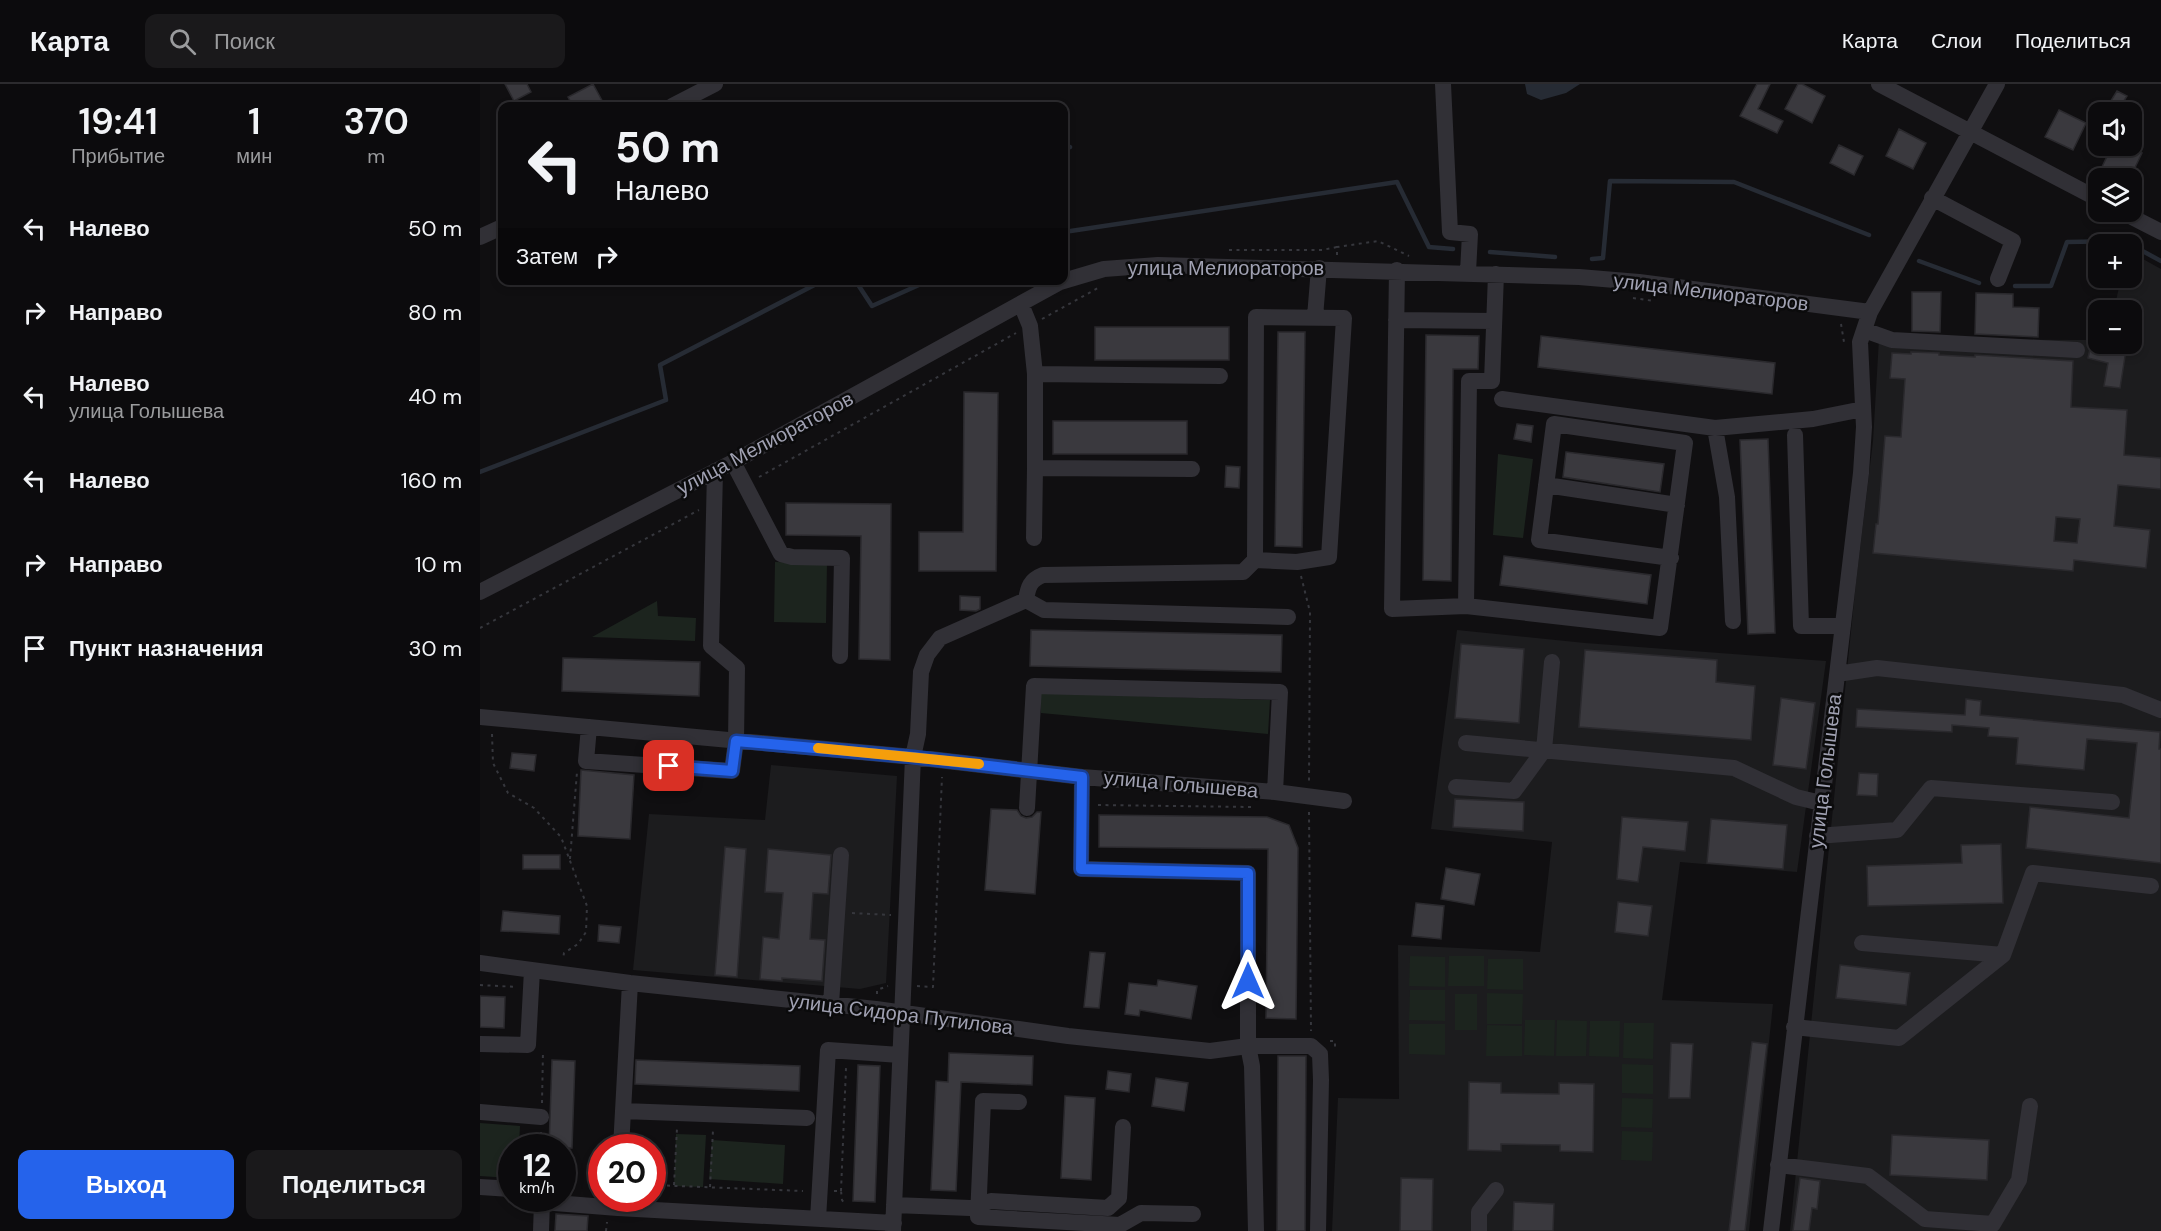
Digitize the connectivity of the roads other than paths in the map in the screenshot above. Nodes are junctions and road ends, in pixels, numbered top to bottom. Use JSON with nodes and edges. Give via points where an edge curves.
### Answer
{"nodes":[{"id":1,"x":715,"y":84,"type":"edge"},
{"id":2,"x":1443,"y":84,"type":"edge"},
{"id":3,"x":1879,"y":84,"type":"edge"},
{"id":4,"x":1997,"y":84,"type":"edge"},
{"id":5,"x":680,"y":102,"type":"edge"},
{"id":6,"x":1970,"y":131,"type":"junction"},
{"id":7,"x":2088,"y":194,"type":"edge"},
{"id":8,"x":1932,"y":198,"type":"junction"},
{"id":9,"x":2142,"y":222,"type":"edge"},
{"id":10,"x":498,"y":229,"type":"edge"},
{"id":11,"x":2161,"y":232,"type":"edge"},
{"id":12,"x":480,"y":237,"type":"edge"},
{"id":13,"x":1319,"y":268,"type":"junction"},
{"id":14,"x":1397,"y":270,"type":"junction"},
{"id":15,"x":1468,"y":272,"type":"junction"},
{"id":16,"x":1496,"y":274,"type":"junction"},
{"id":17,"x":1998,"y":279,"type":"dead end"},
{"id":18,"x":1068,"y":280,"type":"edge"},
{"id":19,"x":1055,"y":285,"type":"edge"},
{"id":20,"x":1021,"y":304,"type":"junction"},
{"id":21,"x":1870,"y":312,"type":"junction"},
{"id":22,"x":1315,"y":317,"type":"junction"},
{"id":23,"x":1396,"y":320,"type":"junction"},
{"id":24,"x":1494,"y":321,"type":"junction"},
{"id":25,"x":1864,"y":330,"type":"junction"},
{"id":26,"x":2077,"y":350,"type":"dead end"},
{"id":27,"x":1035,"y":374,"type":"junction"},
{"id":28,"x":1220,"y":376,"type":"dead end"},
{"id":29,"x":1502,"y":399,"type":"dead end"},
{"id":30,"x":1863,"y":409,"type":"junction"},
{"id":31,"x":1715,"y":428,"type":"junction"},
{"id":32,"x":1795,"y":435,"type":"dead end"},
{"id":33,"x":733,"y":462,"type":"junction"},
{"id":34,"x":1035,"y":468,"type":"junction"},
{"id":35,"x":1192,"y":468,"type":"dead end"},
{"id":36,"x":715,"y":471,"type":"junction"},
{"id":37,"x":1546,"y":485,"type":"junction"},
{"id":38,"x":1677,"y":505,"type":"junction"},
{"id":39,"x":1034,"y":538,"type":"dead end"},
{"id":40,"x":1671,"y":558,"type":"junction"},
{"id":41,"x":1255,"y":560,"type":"junction"},
{"id":42,"x":480,"y":592,"type":"edge"},
{"id":43,"x":1026,"y":600,"type":"junction"},
{"id":44,"x":1466,"y":606,"type":"junction"},
{"id":45,"x":1288,"y":617,"type":"dead end"},
{"id":46,"x":1732,"y":621,"type":"dead end"},
{"id":47,"x":1843,"y":626,"type":"junction"},
{"id":48,"x":840,"y":656,"type":"dead end"},
{"id":49,"x":1552,"y":662,"type":"dead end"},
{"id":50,"x":1837,"y":674,"type":"junction"},
{"id":51,"x":2157,"y":706,"type":"edge"},
{"id":52,"x":486,"y":718,"type":"edge"},
{"id":53,"x":589,"y":727,"type":"junction"},
{"id":54,"x":736,"y":741,"type":"junction"},
{"id":55,"x":1466,"y":742,"type":"dead end"},
{"id":56,"x":1544,"y":750,"type":"junction"},
{"id":57,"x":913,"y":757,"type":"junction"},
{"id":58,"x":1030,"y":770,"type":"junction"},
{"id":59,"x":1082,"y":777,"type":"junction"},
{"id":60,"x":1456,"y":787,"type":"dead end"},
{"id":61,"x":1275,"y":792,"type":"junction"},
{"id":62,"x":1344,"y":801,"type":"dead end"},
{"id":63,"x":2112,"y":802,"type":"dead end"},
{"id":64,"x":1821,"y":803,"type":"junction"},
{"id":65,"x":1027,"y":808,"type":"dead end"},
{"id":66,"x":1817,"y":836,"type":"junction"},
{"id":67,"x":841,"y":855,"type":"dead end"},
{"id":68,"x":2151,"y":886,"type":"dead end"},
{"id":69,"x":1862,"y":943,"type":"dead end"},
{"id":70,"x":2003,"y":955,"type":"junction"},
{"id":71,"x":480,"y":963,"type":"edge"},
{"id":72,"x":532,"y":970,"type":"junction"},
{"id":73,"x":630,"y":983,"type":"junction"},
{"id":74,"x":831,"y":1004,"type":"junction"},
{"id":75,"x":902,"y":1013,"type":"junction"},
{"id":76,"x":1794,"y":1027,"type":"junction"},
{"id":77,"x":480,"y":1044,"type":"edge"},
{"id":78,"x":1248,"y":1046,"type":"junction"},
{"id":79,"x":900,"y":1055,"type":"junction"},
{"id":80,"x":1019,"y":1102,"type":"dead end"},
{"id":81,"x":2030,"y":1106,"type":"dead end"},
{"id":82,"x":623,"y":1111,"type":"junction"},
{"id":83,"x":480,"y":1112,"type":"edge"},
{"id":84,"x":541,"y":1117,"type":"road end"},
{"id":85,"x":807,"y":1118,"type":"dead end"},
{"id":86,"x":1123,"y":1127,"type":"dead end"},
{"id":87,"x":622,"y":1134,"type":"edge"},
{"id":88,"x":1778,"y":1165,"type":"junction"},
{"id":89,"x":480,"y":1187,"type":"edge"},
{"id":90,"x":498,"y":1188,"type":"edge"},
{"id":91,"x":1496,"y":1191,"type":"dead end"},
{"id":92,"x":894,"y":1205,"type":"junction"},
{"id":93,"x":979,"y":1205,"type":"junction"},
{"id":94,"x":666,"y":1207,"type":"edge"},
{"id":95,"x":540,"y":1212,"type":"edge"},
{"id":96,"x":1193,"y":1214,"type":"dead end"},
{"id":97,"x":818,"y":1219,"type":"junction"},
{"id":98,"x":894,"y":1227,"type":"edge"},
{"id":99,"x":541,"y":1231,"type":"edge"},
{"id":100,"x":1256,"y":1231,"type":"edge"},
{"id":101,"x":1318,"y":1231,"type":"edge"},
{"id":102,"x":1479,"y":1231,"type":"edge"},
{"id":103,"x":1771,"y":1231,"type":"edge"}],
"edges":[{"from":1,"to":5,"type":"street"},
{"from":2,"to":15,"type":"street","via":[[1450,232],[1470,234]]},
{"from":3,"to":6,"type":"street"},
{"from":4,"to":6,"type":"street","name":"улица Голышева"},
{"from":6,"to":7,"type":"street"},
{"from":6,"to":8,"type":"street","name":"улица Голышева"},
{"from":8,"to":17,"type":"street","via":[[2013,241]]},
{"from":8,"to":21,"type":"street","name":"улица Голышева"},
{"from":9,"to":11,"type":"street"},
{"from":10,"to":12,"type":"street"},
{"from":13,"to":14,"type":"street","name":"улица Мелиораторов"},
{"from":13,"to":18,"type":"street","name":"улица Мелиораторов","via":[[1158,265],[1104,269]]},
{"from":13,"to":22,"type":"street"},
{"from":14,"to":15,"type":"street","name":"улица Мелиораторов"},
{"from":14,"to":23,"type":"street"},
{"from":15,"to":16,"type":"street","name":"улица Мелиораторов"},
{"from":16,"to":21,"type":"street","name":"улица Мелиораторов","via":[[1639,282]]},
{"from":16,"to":24,"type":"street"},
{"from":19,"to":20,"type":"street","name":"улица Мелиораторов"},
{"from":20,"to":27,"type":"street","via":[[1030,326]]},
{"from":20,"to":33,"type":"street","name":"улица Мелиораторов"},
{"from":21,"to":25,"type":"street","name":"улица Голышева"},
{"from":22,"to":41,"type":"street","via":[[1256,317]]},
{"from":22,"to":41,"type":"street","via":[[1344,318],[1329,557],[1297,562]]},
{"from":23,"to":24,"type":"street"},
{"from":23,"to":44,"type":"street","via":[[1392,609]]},
{"from":24,"to":44,"type":"street","via":[[1492,381],[1469,381]]},
{"from":25,"to":26,"type":"street","via":[[1892,340]]},
{"from":25,"to":30,"type":"street","name":"улица Голышева","via":[[1860,342]]},
{"from":27,"to":28,"type":"street"},
{"from":27,"to":34,"type":"street"},
{"from":29,"to":31,"type":"street"},
{"from":30,"to":31,"type":"street","via":[[1813,419]]},
{"from":30,"to":47,"type":"street","name":"улица Голышева","via":[[1861,473]]},
{"from":31,"to":46,"type":"street","via":[[1727,497]]},
{"from":32,"to":47,"type":"street","via":[[1801,626]]},
{"from":33,"to":36,"type":"street","name":"улица Мелиораторов"},
{"from":33,"to":48,"type":"street","via":[[781,554],[842,558]]},
{"from":34,"to":35,"type":"street"},
{"from":34,"to":39,"type":"street"},
{"from":36,"to":42,"type":"street","name":"улица Мелиораторов"},
{"from":36,"to":54,"type":"street","via":[[711,646],[737,668]]},
{"from":37,"to":38,"type":"street"},
{"from":37,"to":38,"type":"street","via":[[1554,424],[1684,443]]},
{"from":37,"to":40,"type":"street","via":[[1539,540]]},
{"from":38,"to":40,"type":"street"},
{"from":40,"to":44,"type":"street","via":[[1660,628]]},
{"from":41,"to":43,"type":"street","via":[[1243,572],[1043,575],[1033,579]]},
{"from":43,"to":45,"type":"street","via":[[1044,610]]},
{"from":43,"to":57,"type":"street","via":[[940,638],[927,655],[921,672]]},
{"from":47,"to":50,"type":"street","name":"улица Голышева"},
{"from":49,"to":56,"type":"street"},
{"from":50,"to":51,"type":"street","via":[[1877,668],[2123,695]]},
{"from":50,"to":64,"type":"street","name":"улица Голышева"},
{"from":52,"to":53,"type":"street","name":"улица Голышева"},
{"from":53,"to":54,"type":"street","name":"улица Голышева"},
{"from":53,"to":54,"type":"street","via":[[586,761],[732,771]]},
{"from":54,"to":57,"type":"street","name":"улица Голышева"},
{"from":55,"to":56,"type":"street"},
{"from":56,"to":60,"type":"street","via":[[1514,791]]},
{"from":56,"to":64,"type":"street","via":[[1734,768],[1796,797]]},
{"from":57,"to":58,"type":"street","name":"улица Голышева"},
{"from":57,"to":75,"type":"street"},
{"from":58,"to":59,"type":"street","name":"улица Голышева"},
{"from":58,"to":61,"type":"street","via":[[1034,686],[1280,692]]},
{"from":58,"to":65,"type":"street"},
{"from":59,"to":61,"type":"street","name":"улица Голышева"},
{"from":59,"to":78,"type":"street","via":[[1081,869],[1248,873]]},
{"from":61,"to":62,"type":"street","name":"улица Голышева"},
{"from":63,"to":66,"type":"street","via":[[1931,788],[1897,830]]},
{"from":64,"to":66,"type":"street","name":"улица Голышева"},
{"from":66,"to":76,"type":"street","name":"улица Голышева"},
{"from":67,"to":74,"type":"street"},
{"from":68,"to":70,"type":"street","via":[[2033,873]]},
{"from":69,"to":70,"type":"street"},
{"from":70,"to":76,"type":"street","via":[[1899,1038]]},
{"from":71,"to":72,"type":"street","name":"улица Сидора Путилова"},
{"from":72,"to":73,"type":"street","name":"улица Сидора Путилова"},
{"from":72,"to":77,"type":"street","via":[[528,1045]]},
{"from":73,"to":74,"type":"street","name":"улица Сидора Путилова"},
{"from":73,"to":82,"type":"street"},
{"from":74,"to":75,"type":"street","name":"улица Сидора Путилова"},
{"from":75,"to":78,"type":"street","name":"улица Сидора Путилова","via":[[1210,1051]]},
{"from":75,"to":79,"type":"street"},
{"from":76,"to":88,"type":"street","name":"улица Голышева"},
{"from":78,"to":100,"type":"street","via":[[1252,1066]]},
{"from":78,"to":101,"type":"street","name":"улица Сидора Путилова","via":[[1311,1046],[1320,1054]]},
{"from":79,"to":92,"type":"street"},
{"from":79,"to":97,"type":"street","via":[[828,1050]]},
{"from":80,"to":93,"type":"street","via":[[983,1101]]},
{"from":81,"to":88,"type":"street","via":[[2019,1180],[1993,1224],[1925,1219],[1868,1176]]},
{"from":82,"to":85,"type":"street"},
{"from":82,"to":87,"type":"street"},
{"from":83,"to":84,"type":"street"},
{"from":86,"to":93,"type":"street","via":[[1119,1198],[1108,1208],[991,1201]]},
{"from":88,"to":103,"type":"street","name":"улица Голышева"},
{"from":89,"to":90,"type":"street"},
{"from":91,"to":102,"type":"street","via":[[1479,1212]]},
{"from":92,"to":93,"type":"street"},
{"from":92,"to":98,"type":"street"},
{"from":93,"to":96,"type":"street","via":[[978,1217],[1120,1225],[1141,1213]]},
{"from":94,"to":97,"type":"street"},
{"from":95,"to":99,"type":"street"},
{"from":97,"to":98,"type":"street"}]}
